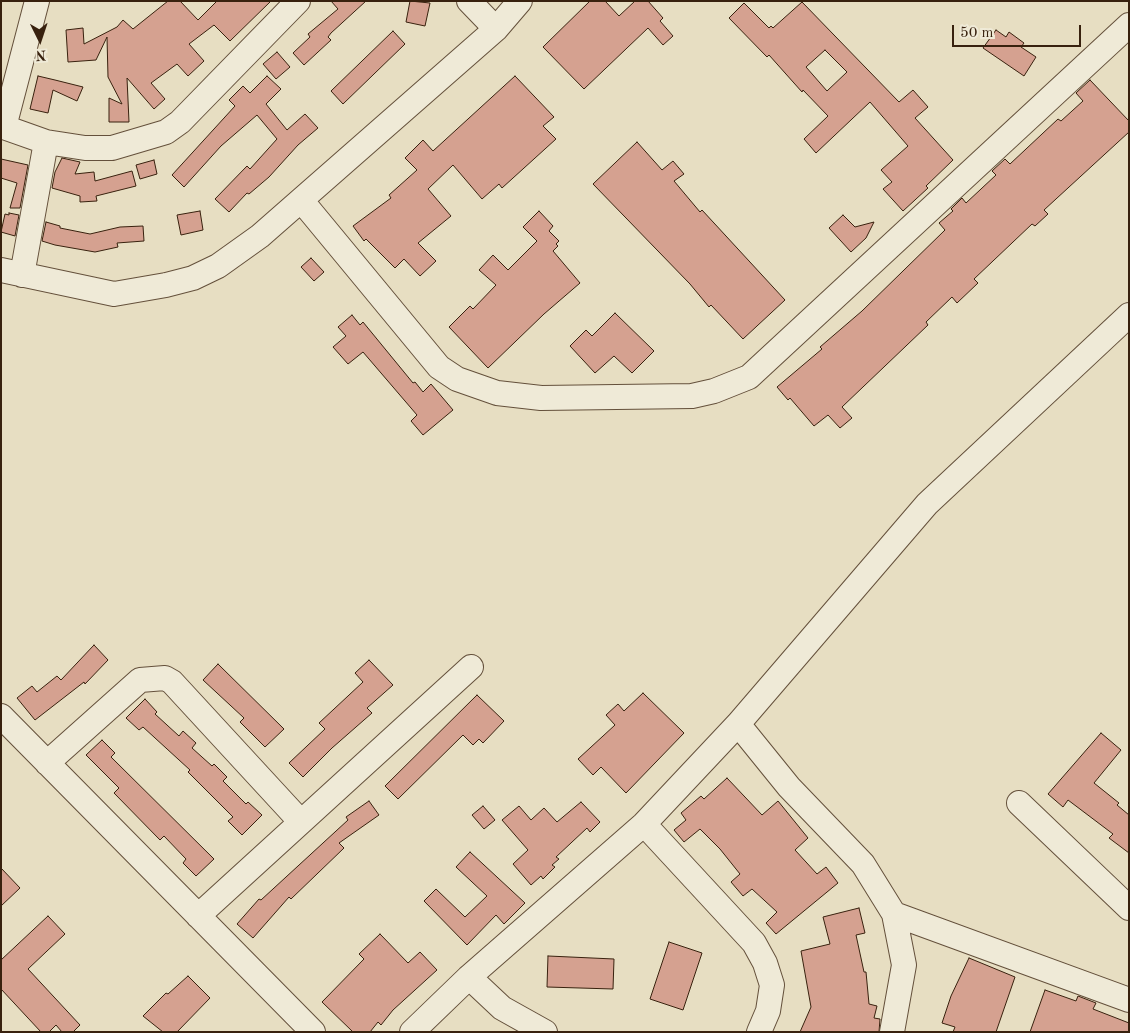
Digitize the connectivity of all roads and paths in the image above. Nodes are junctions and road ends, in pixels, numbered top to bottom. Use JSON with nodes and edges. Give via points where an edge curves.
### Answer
{"nodes":[{"id":1,"x":37,"y":1,"type":"edge"},
{"id":2,"x":470,"y":1,"type":"edge"},
{"id":3,"x":520,"y":1,"type":"edge"},
{"id":4,"x":296,"y":2,"type":"edge"},
{"id":5,"x":1129,"y":25,"type":"edge"},
{"id":6,"x":496,"y":29,"type":"junction"},
{"id":7,"x":3,"y":127,"type":"edge"},
{"id":8,"x":46,"y":142,"type":"junction"},
{"id":9,"x":301,"y":200,"type":"junction"},
{"id":10,"x":12,"y":272,"type":"edge"},
{"id":11,"x":1129,"y":315,"type":"edge"},
{"id":12,"x":471,"y":667,"type":"dead end"},
{"id":13,"x":1,"y":716,"type":"edge"},
{"id":14,"x":738,"y":724,"type":"junction"},
{"id":15,"x":47,"y":763,"type":"junction"},
{"id":16,"x":1019,"y":803,"type":"dead end"},
{"id":17,"x":302,"y":822,"type":"junction"},
{"id":18,"x":644,"y":824,"type":"junction"},
{"id":19,"x":1129,"y":908,"type":"edge"},
{"id":20,"x":894,"y":914,"type":"junction"},
{"id":21,"x":198,"y":916,"type":"junction"},
{"id":22,"x":469,"y":977,"type":"junction"},
{"id":23,"x":1129,"y":1000,"type":"edge"},
{"id":24,"x":893,"y":1031,"type":"edge"},
{"id":25,"x":313,"y":1032,"type":"edge"},
{"id":26,"x":412,"y":1032,"type":"edge"},
{"id":27,"x":546,"y":1032,"type":"edge"},
{"id":28,"x":760,"y":1032,"type":"edge"}],
"edges":[{"from":1,"to":7,"type":"street"},
{"from":2,"to":6,"type":"street"},
{"from":3,"to":6,"type":"street"},
{"from":4,"to":8,"type":"street","via":[[180,122],[166,132],[112,148]]},
{"from":5,"to":9,"type":"street","via":[[749,377],[692,396],[541,398],[497,393],[457,379],[439,367]]},
{"from":6,"to":9,"type":"street"},
{"from":7,"to":8,"type":"street"},
{"from":8,"to":10,"type":"street"},
{"from":9,"to":10,"type":"street","via":[[230,258],[184,280],[114,294]]},
{"from":11,"to":14,"type":"street","via":[[927,504]]},
{"from":12,"to":17,"type":"street"},
{"from":13,"to":15,"type":"street"},
{"from":14,"to":18,"type":"street"},
{"from":14,"to":20,"type":"street","via":[[789,787],[863,864]]},
{"from":15,"to":17,"type":"street","via":[[140,680],[165,678]]},
{"from":15,"to":21,"type":"street"},
{"from":16,"to":19,"type":"street"},
{"from":17,"to":21,"type":"street"},
{"from":18,"to":22,"type":"street"},
{"from":18,"to":28,"type":"street","via":[[754,944],[765,963],[772,986]]},
{"from":20,"to":23,"type":"street"},
{"from":20,"to":24,"type":"street","via":[[904,965]]},
{"from":21,"to":25,"type":"street"},
{"from":22,"to":26,"type":"street"},
{"from":22,"to":27,"type":"street","via":[[502,1008]]}]}
